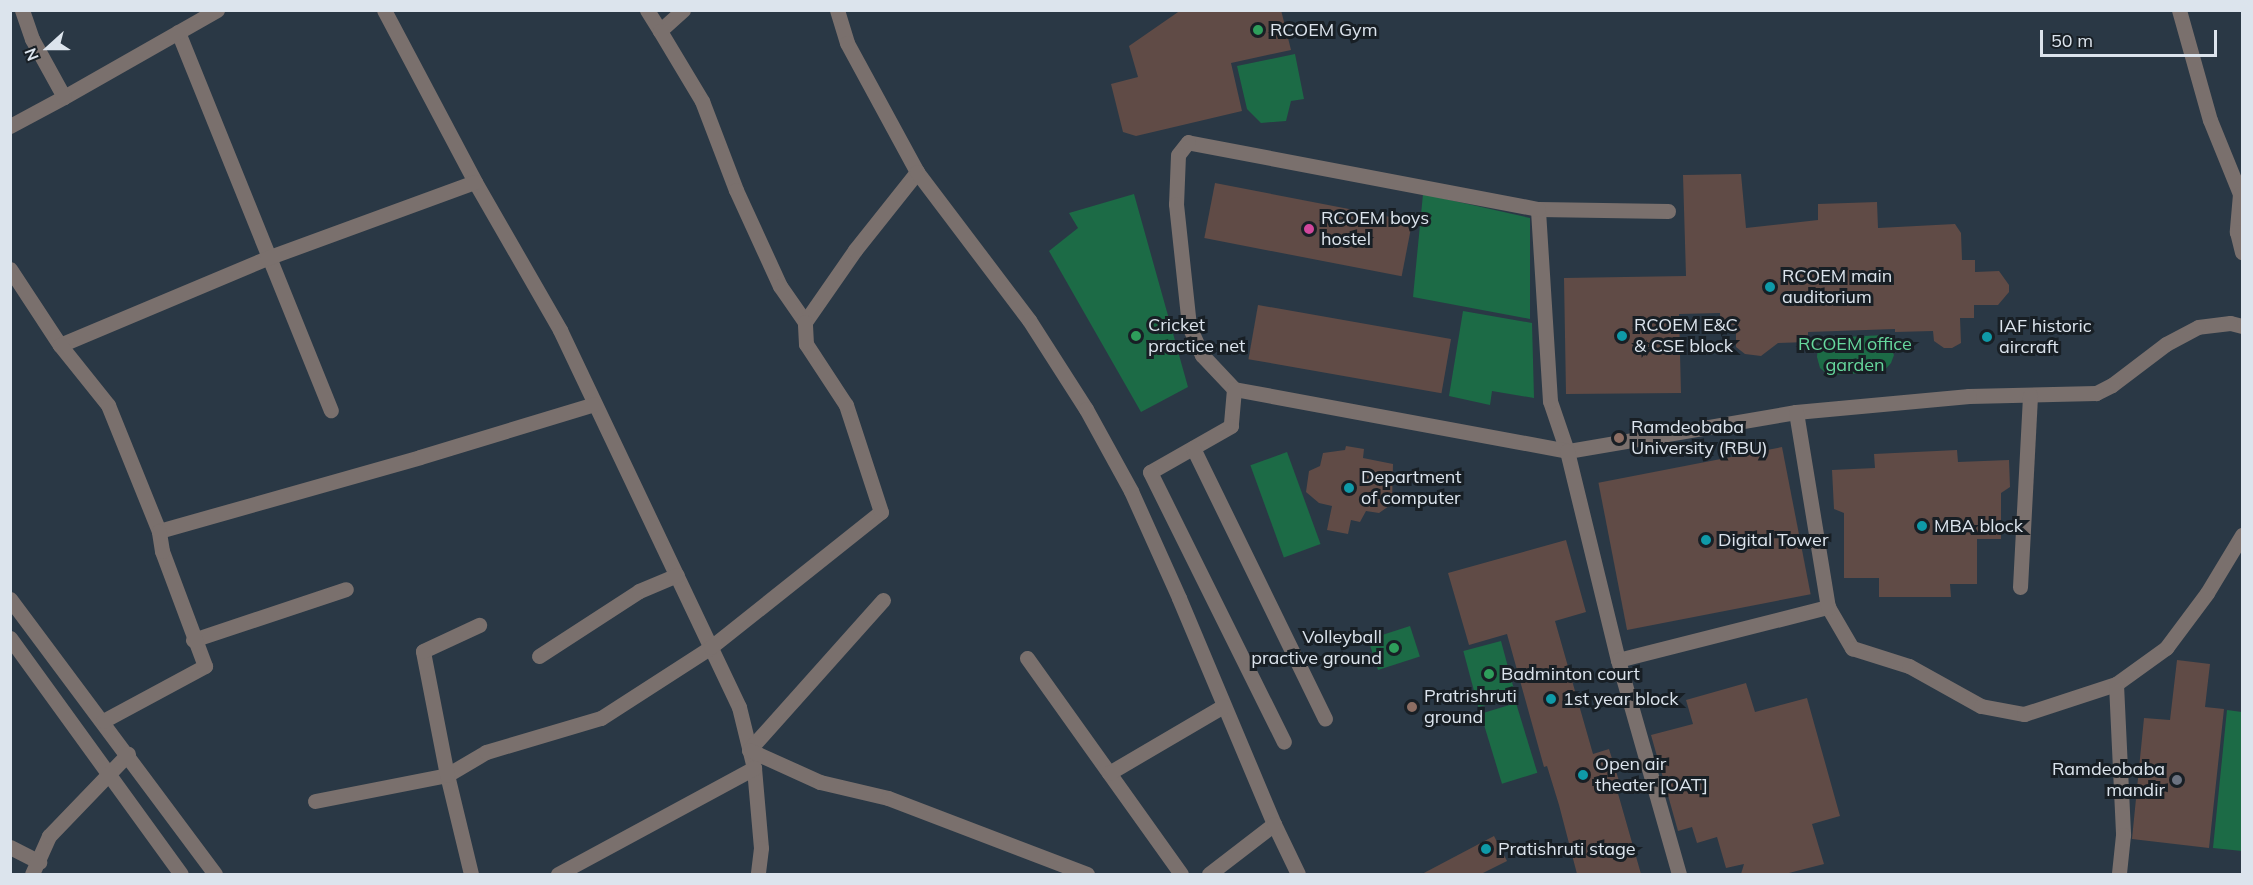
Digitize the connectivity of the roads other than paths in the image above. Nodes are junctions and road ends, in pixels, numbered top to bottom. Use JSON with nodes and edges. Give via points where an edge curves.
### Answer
{"nodes":[{"id":1,"x":22,"y":10,"type":"edge"},
{"id":2,"x":217,"y":10,"type":"edge"},
{"id":3,"x":384,"y":10,"type":"edge"},
{"id":4,"x":647,"y":10,"type":"edge"},
{"id":5,"x":683,"y":10,"type":"edge"},
{"id":6,"x":837,"y":10,"type":"edge"},
{"id":7,"x":2179,"y":10,"type":"edge"},
{"id":8,"x":660,"y":31,"type":"junction"},
{"id":9,"x":178,"y":32,"type":"junction"},
{"id":10,"x":64,"y":97,"type":"junction"},
{"id":11,"x":10,"y":126,"type":"edge"},
{"id":12,"x":917,"y":172,"type":"junction"},
{"id":13,"x":475,"y":182,"type":"junction"},
{"id":14,"x":1538,"y":209,"type":"junction"},
{"id":15,"x":1668,"y":211,"type":"dead end"},
{"id":16,"x":2242,"y":252,"type":"edge"},
{"id":17,"x":267,"y":258,"type":"junction"},
{"id":18,"x":11,"y":271,"type":"edge"},
{"id":19,"x":805,"y":322,"type":"junction"},
{"id":20,"x":2242,"y":326,"type":"edge"},
{"id":21,"x":60,"y":345,"type":"junction"},
{"id":22,"x":1234,"y":389,"type":"junction"},
{"id":23,"x":2030,"y":395,"type":"junction"},
{"id":24,"x":594,"y":404,"type":"junction"},
{"id":25,"x":331,"y":410,"type":"dead end"},
{"id":26,"x":1796,"y":412,"type":"junction"},
{"id":27,"x":1193,"y":448,"type":"junction"},
{"id":28,"x":1567,"y":451,"type":"junction"},
{"id":29,"x":159,"y":531,"type":"junction"},
{"id":30,"x":2242,"y":535,"type":"edge"},
{"id":31,"x":677,"y":575,"type":"junction"},
{"id":32,"x":2020,"y":587,"type":"dead end"},
{"id":33,"x":346,"y":590,"type":"dead end"},
{"id":34,"x":10,"y":599,"type":"edge"},
{"id":35,"x":883,"y":600,"type":"dead end"},
{"id":36,"x":1828,"y":607,"type":"junction"},
{"id":37,"x":479,"y":625,"type":"dead end"},
{"id":38,"x":10,"y":638,"type":"edge"},
{"id":39,"x":193,"y":640,"type":"junction"},
{"id":40,"x":711,"y":647,"type":"junction"},
{"id":41,"x":540,"y":656,"type":"dead end"},
{"id":42,"x":1027,"y":658,"type":"dead end"},
{"id":43,"x":1618,"y":660,"type":"junction"},
{"id":44,"x":2116,"y":684,"type":"junction"},
{"id":45,"x":1223,"y":706,"type":"junction"},
{"id":46,"x":1325,"y":719,"type":"dead end"},
{"id":47,"x":103,"y":721,"type":"junction"},
{"id":48,"x":1284,"y":742,"type":"dead end"},
{"id":49,"x":749,"y":750,"type":"junction"},
{"id":50,"x":128,"y":754,"type":"junction"},
{"id":51,"x":754,"y":768,"type":"junction"},
{"id":52,"x":110,"y":773,"type":"junction"},
{"id":53,"x":1109,"y":773,"type":"junction"},
{"id":54,"x":447,"y":775,"type":"junction"},
{"id":55,"x":315,"y":801,"type":"dead end"},
{"id":56,"x":1275,"y":824,"type":"junction"},
{"id":57,"x":10,"y":847,"type":"edge"},
{"id":58,"x":35,"y":868,"type":"edge"},
{"id":59,"x":207,"y":872,"type":"edge"},
{"id":60,"x":181,"y":874,"type":"edge"},
{"id":61,"x":471,"y":874,"type":"edge"},
{"id":62,"x":558,"y":874,"type":"edge"},
{"id":63,"x":758,"y":874,"type":"edge"},
{"id":64,"x":1087,"y":874,"type":"edge"},
{"id":65,"x":1181,"y":874,"type":"edge"},
{"id":66,"x":1209,"y":874,"type":"edge"},
{"id":67,"x":1298,"y":874,"type":"edge"},
{"id":68,"x":1679,"y":874,"type":"edge"},
{"id":69,"x":2119,"y":874,"type":"edge"}],
"edges":[{"from":1,"to":10,"type":"street","via":[[32,39]]},
{"from":2,"to":9,"type":"street"},
{"from":3,"to":13,"type":"street"},
{"from":4,"to":8,"type":"street"},
{"from":5,"to":8,"type":"street"},
{"from":6,"to":12,"type":"street","via":[[847,43]]},
{"from":7,"to":16,"type":"street","via":[[2210,120],[2240,194],[2237,232]]},
{"from":8,"to":19,"type":"street","via":[[702,101],[736,190],[780,286]]},
{"from":9,"to":10,"type":"street"},
{"from":9,"to":17,"type":"street"},
{"from":10,"to":11,"type":"street"},
{"from":12,"to":19,"type":"street","via":[[855,250]]},
{"from":12,"to":45,"type":"street","via":[[1029,320],[1086,409],[1131,491]]},
{"from":13,"to":17,"type":"street"},
{"from":13,"to":24,"type":"street","via":[[561,330]]},
{"from":14,"to":15,"type":"street"},
{"from":14,"to":22,"type":"street","via":[[1188,142],[1178,155],[1176,204],[1189,326],[1202,355]]},
{"from":14,"to":28,"type":"street","via":[[1550,401]]},
{"from":17,"to":21,"type":"street"},
{"from":17,"to":25,"type":"street"},
{"from":18,"to":21,"type":"street"},
{"from":19,"to":40,"type":"street","via":[[806,344],[846,405],[881,512]]},
{"from":20,"to":23,"type":"street","via":[[2230,323],[2198,327],[2166,344],[2096,393]]},
{"from":21,"to":29,"type":"street","via":[[108,405]]},
{"from":22,"to":27,"type":"street","via":[[1231,426]]},
{"from":22,"to":28,"type":"street"},
{"from":23,"to":26,"type":"street","via":[[1969,396]]},
{"from":23,"to":32,"type":"street"},
{"from":24,"to":29,"type":"street"},
{"from":24,"to":31,"type":"street"},
{"from":26,"to":28,"type":"street"},
{"from":26,"to":36,"type":"street"},
{"from":27,"to":46,"type":"street"},
{"from":27,"to":48,"type":"street","via":[[1150,472]]},
{"from":28,"to":43,"type":"street"},
{"from":29,"to":39,"type":"street","via":[[162,551]]},
{"from":30,"to":44,"type":"street","via":[[2207,593],[2166,648]]},
{"from":31,"to":40,"type":"street"},
{"from":31,"to":41,"type":"street","via":[[639,591]]},
{"from":33,"to":39,"type":"street"},
{"from":34,"to":47,"type":"street"},
{"from":35,"to":49,"type":"street"},
{"from":36,"to":43,"type":"street"},
{"from":36,"to":44,"type":"street","via":[[1852,648],[1909,666],[1981,706],[2024,714]]},
{"from":37,"to":54,"type":"street","via":[[423,651]]},
{"from":38,"to":52,"type":"street"},
{"from":39,"to":47,"type":"street","via":[[205,666]]},
{"from":40,"to":49,"type":"street","via":[[739,707]]},
{"from":40,"to":54,"type":"street","via":[[601,718],[486,752]]},
{"from":42,"to":53,"type":"street"},
{"from":43,"to":68,"type":"street"},
{"from":44,"to":69,"type":"street","via":[[2123,835]]},
{"from":45,"to":53,"type":"street"},
{"from":45,"to":56,"type":"street"},
{"from":47,"to":50,"type":"street"},
{"from":49,"to":51,"type":"street"},
{"from":49,"to":64,"type":"street","via":[[820,782],[888,798]]},
{"from":50,"to":52,"type":"street"},
{"from":50,"to":59,"type":"street"},
{"from":51,"to":62,"type":"street"},
{"from":51,"to":63,"type":"street","via":[[761,848]]},
{"from":52,"to":58,"type":"street","via":[[49,836]]},
{"from":52,"to":60,"type":"street"},
{"from":53,"to":65,"type":"street"},
{"from":54,"to":55,"type":"street"},
{"from":54,"to":61,"type":"street"},
{"from":56,"to":66,"type":"street"},
{"from":56,"to":67,"type":"street"},
{"from":57,"to":58,"type":"street"}]}
